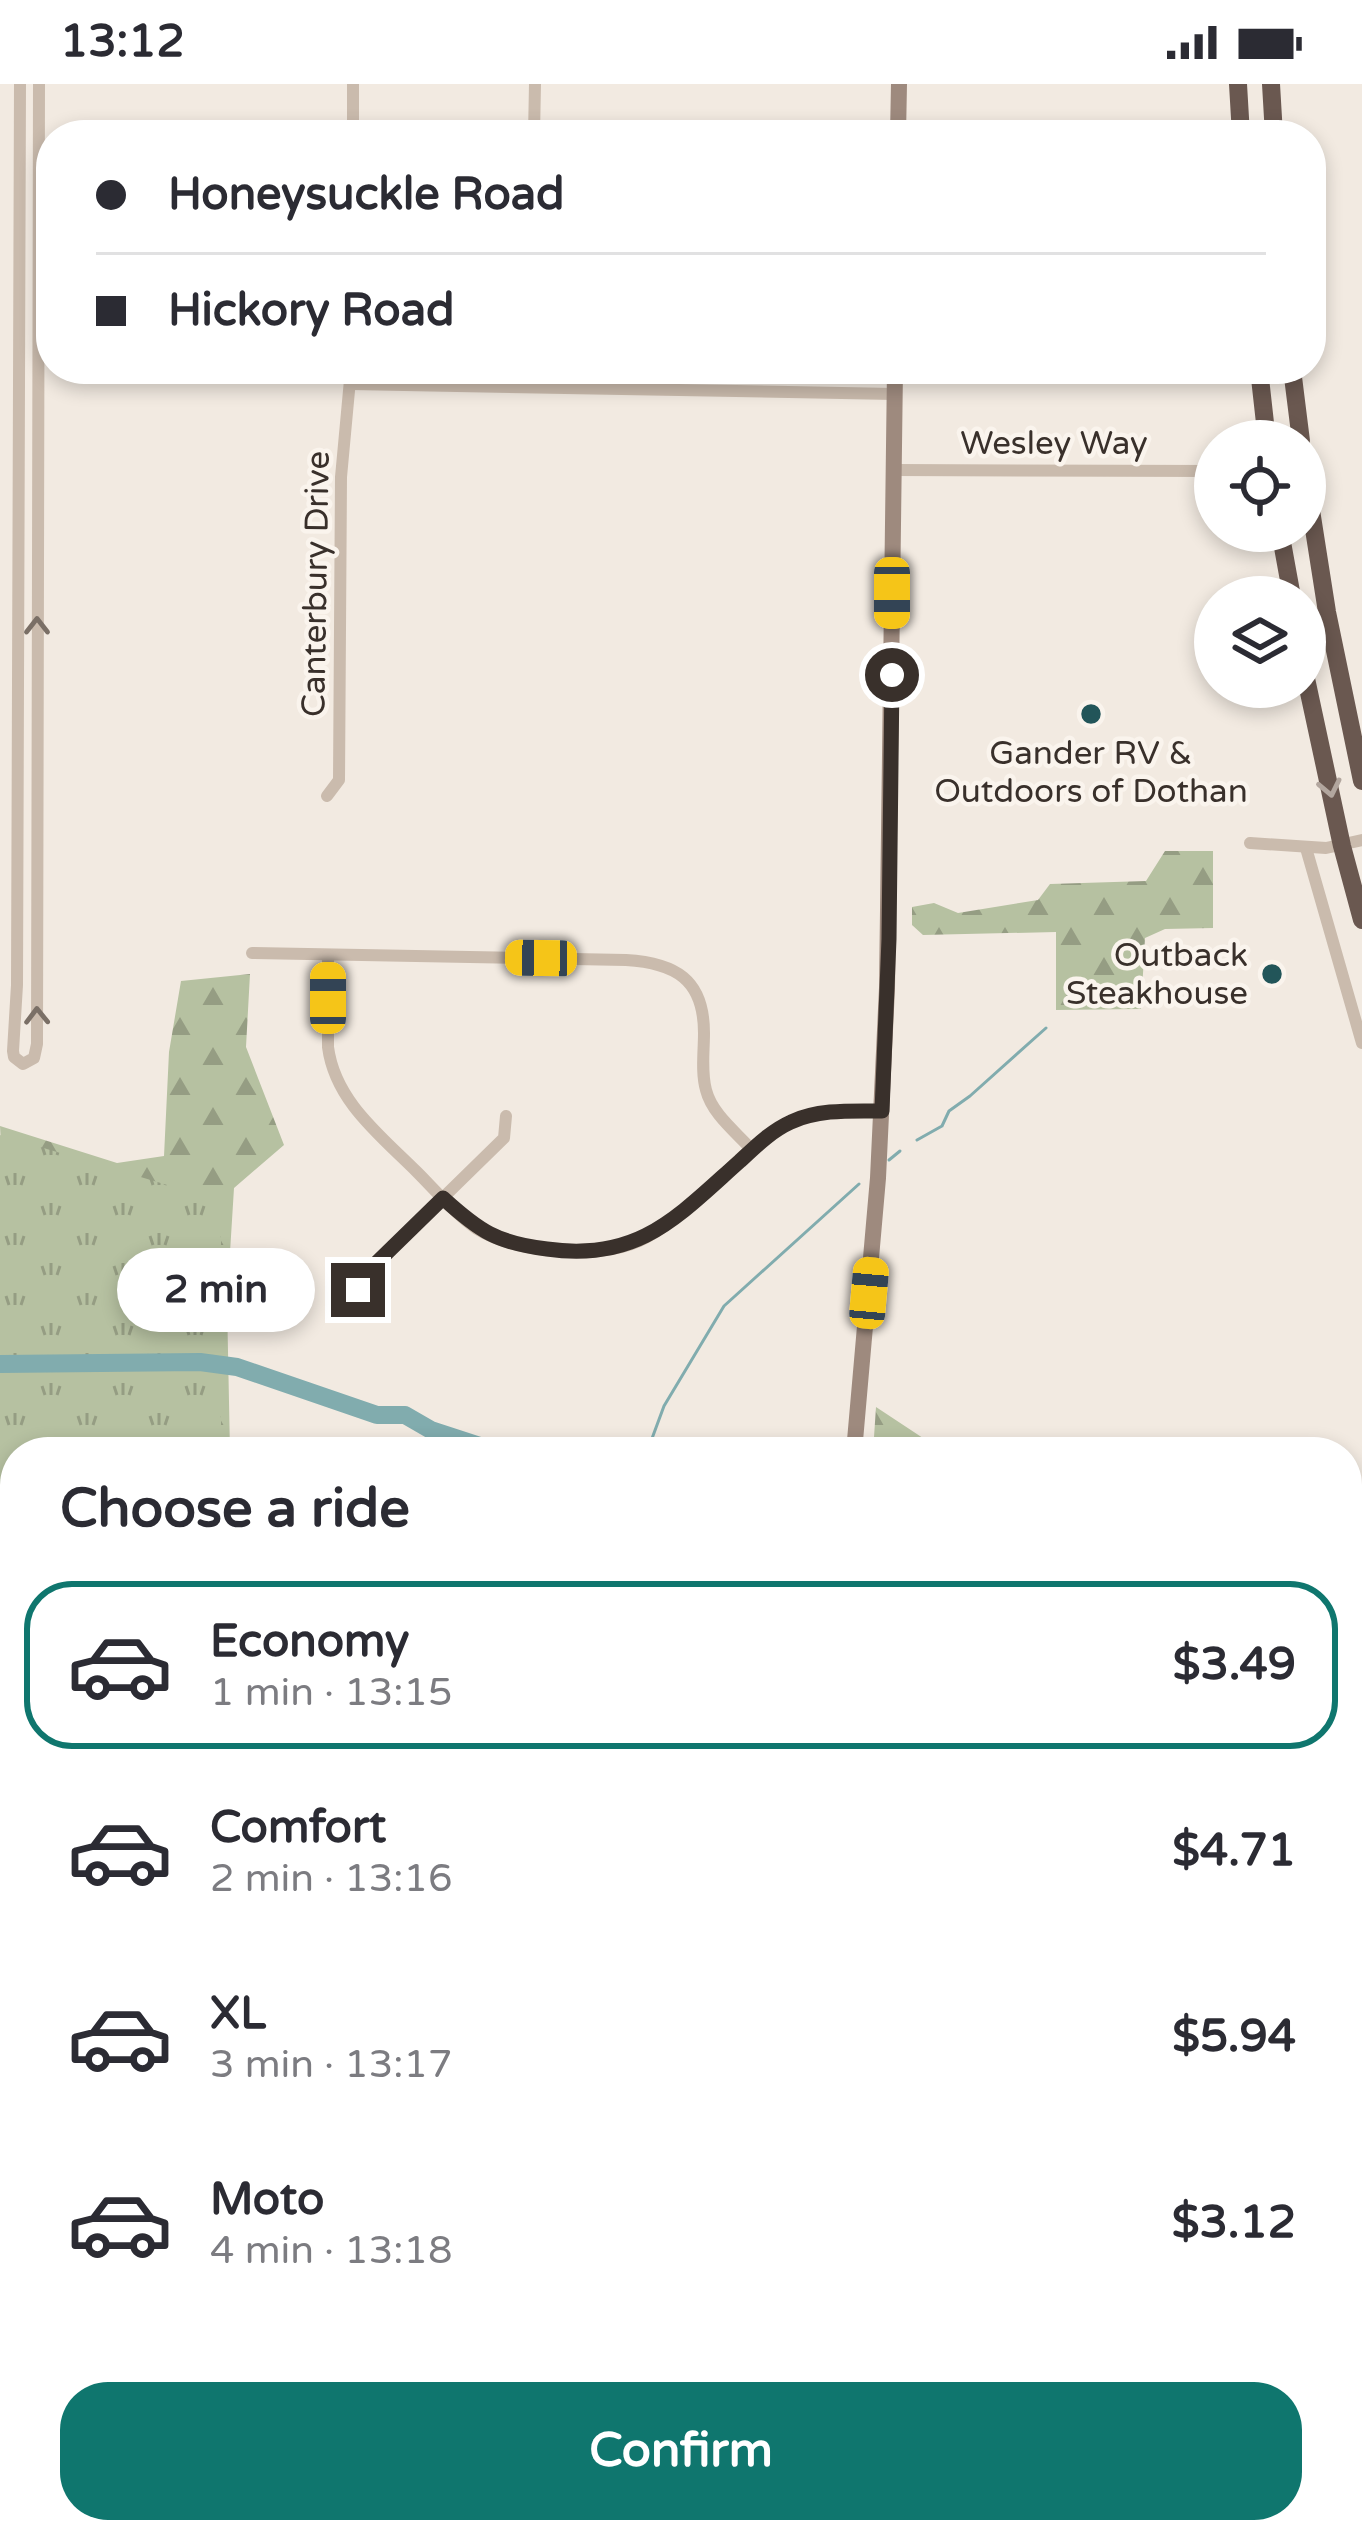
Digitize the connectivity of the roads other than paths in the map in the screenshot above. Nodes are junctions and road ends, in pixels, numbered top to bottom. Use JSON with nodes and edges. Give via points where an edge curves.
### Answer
{"nodes":[{"id":1,"x":20,"y":84,"type":"edge"},
{"id":2,"x":39,"y":84,"type":"edge"},
{"id":3,"x":353,"y":84,"type":"edge"},
{"id":4,"x":535,"y":84,"type":"edge"},
{"id":5,"x":899,"y":84,"type":"edge"},
{"id":6,"x":1238,"y":84,"type":"edge"},
{"id":7,"x":1271,"y":84,"type":"edge"},
{"id":8,"x":39,"y":120,"type":"edge"},
{"id":9,"x":353,"y":120,"type":"edge"},
{"id":10,"x":534,"y":120,"type":"edge"},
{"id":11,"x":898,"y":120,"type":"edge"},
{"id":12,"x":1239,"y":120,"type":"edge"},
{"id":13,"x":1273,"y":120,"type":"edge"},
{"id":14,"x":38,"y":384,"type":"edge"},
{"id":15,"x":895,"y":384,"type":"edge"},
{"id":16,"x":1261,"y":384,"type":"edge"},
{"id":17,"x":1294,"y":384,"type":"edge"},
{"id":18,"x":351,"y":385,"type":"joint"},
{"id":19,"x":895,"y":394,"type":"junction"},
{"id":20,"x":1265,"y":420,"type":"edge"},
{"id":21,"x":1298,"y":420,"type":"edge"},
{"id":22,"x":893,"y":470,"type":"junction"},
{"id":23,"x":1194,"y":471,"type":"edge"},
{"id":24,"x":1318,"y":552,"type":"edge"},
{"id":25,"x":1312,"y":708,"type":"edge"},
{"id":26,"x":1362,"y":782,"type":"edge"},
{"id":27,"x":327,"y":796,"type":"dead end"},
{"id":28,"x":1362,"y":840,"type":"edge"},
{"id":29,"x":1250,"y":843,"type":"dead end"},
{"id":30,"x":1342,"y":846,"type":"junction"},
{"id":31,"x":1306,"y":848,"type":"junction"},
{"id":32,"x":1362,"y":920,"type":"edge"},
{"id":33,"x":252,"y":953,"type":"dead end"},
{"id":34,"x":328,"y":955,"type":"junction"},
{"id":35,"x":1362,"y":1043,"type":"edge"},
{"id":36,"x":882,"y":1111,"type":"junction"},
{"id":37,"x":506,"y":1116,"type":"dead end"},
{"id":38,"x":752,"y":1150,"type":"junction"},
{"id":39,"x":443,"y":1198,"type":"junction"},
{"id":40,"x":358,"y":1290,"type":"dead end"},
{"id":41,"x":855,"y":1437,"type":"edge"}],
"edges":[{"from":1,"to":14,"type":"street","one_way":true,"via":[[13,1051],[23,1064],[37,1044]]},
{"from":8,"to":2,"type":"street","one_way":true},
{"from":3,"to":9,"type":"street"},
{"from":4,"to":10,"type":"street"},
{"from":5,"to":11,"type":"main road"},
{"from":6,"to":12,"type":"highway"},
{"from":7,"to":13,"type":"highway"},
{"from":15,"to":19,"type":"main road"},
{"from":16,"to":20,"type":"highway"},
{"from":17,"to":21,"type":"highway"},
{"from":18,"to":19,"type":"street"},
{"from":18,"to":27,"type":"street","name":"Canterbury Drive","via":[[341,491],[339,780]]},
{"from":19,"to":22,"type":"main road"},
{"from":22,"to":23,"type":"street","name":"Wesley Way"},
{"from":22,"to":36,"type":"main road"},
{"from":24,"to":26,"type":"highway"},
{"from":25,"to":30,"type":"highway","one_way":true},
{"from":28,"to":30,"type":"street"},
{"from":29,"to":31,"type":"street"},
{"from":30,"to":31,"type":"street"},
{"from":30,"to":32,"type":"highway"},
{"from":31,"to":35,"type":"street"},
{"from":33,"to":34,"type":"street"},
{"from":34,"to":38,"type":"street","via":[[663,965],[697,994],[704,1087]]},
{"from":34,"to":39,"type":"street","via":[[335,1076],[362,1117]]},
{"from":36,"to":38,"type":"street","via":[[799,1119]]},
{"from":36,"to":41,"type":"main road"},
{"from":37,"to":39,"type":"street","via":[[504,1138]]},
{"from":38,"to":39,"type":"street","via":[[662,1227],[598,1251],[490,1236]]},
{"from":39,"to":40,"type":"street"}]}
